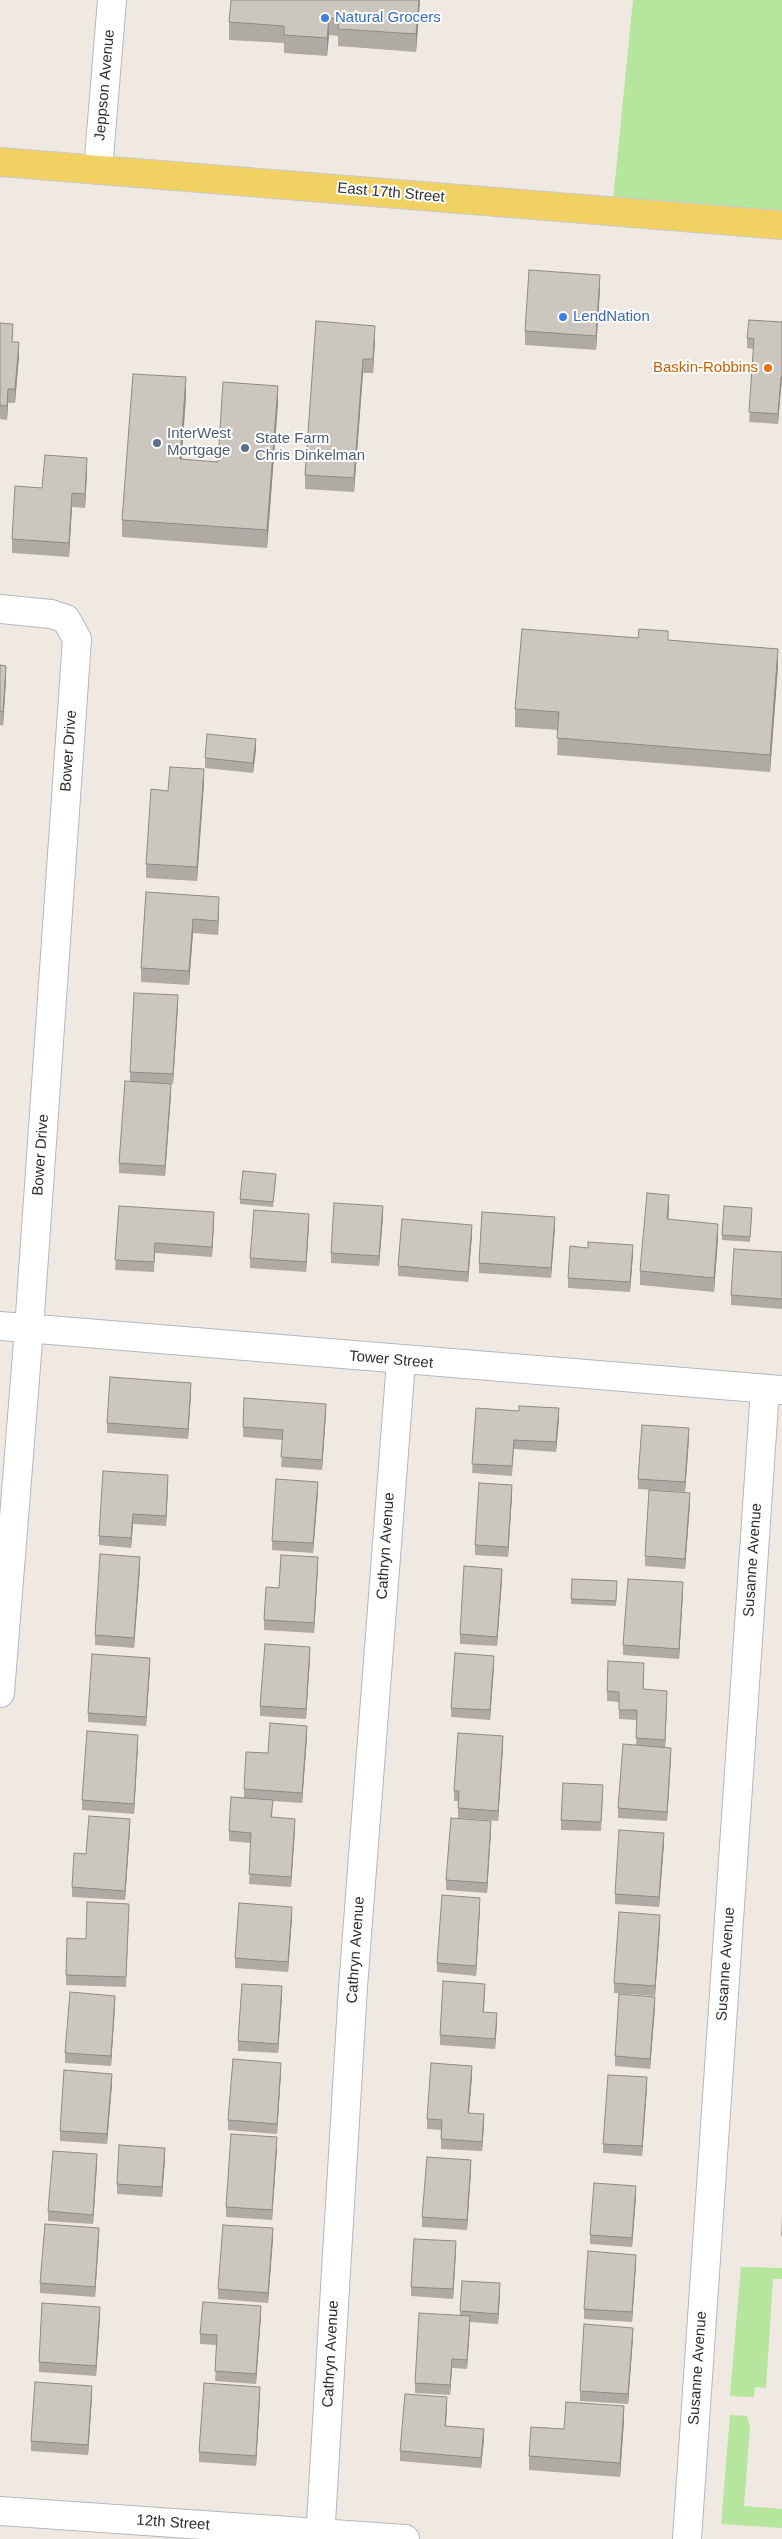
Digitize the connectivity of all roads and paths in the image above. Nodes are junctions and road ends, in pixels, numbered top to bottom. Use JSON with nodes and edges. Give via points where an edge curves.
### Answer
{"nodes":[{"id":1,"x":112,"y":0,"type":"edge"},
{"id":2,"x":0,"y":162,"type":"edge"},
{"id":3,"x":98,"y":170,"type":"junction"},
{"id":4,"x":782,"y":225,"type":"edge"},
{"id":5,"x":0,"y":609,"type":"edge"},
{"id":6,"x":0,"y":1326,"type":"edge"},
{"id":7,"x":29,"y":1329,"type":"junction"},
{"id":8,"x":400,"y":1361,"type":"junction"},
{"id":9,"x":773,"y":1390,"type":"edge"},
{"id":10,"x":0,"y":1693,"type":"edge"},
{"id":11,"x":0,"y":2511,"type":"edge"},
{"id":12,"x":321,"y":2536,"type":"edge"},
{"id":13,"x":405,"y":2539,"type":"edge"},
{"id":14,"x":687,"y":2539,"type":"edge"}],
"edges":[{"from":1,"to":3,"type":"street","name":"Jeppson Avenue"},
{"from":2,"to":3,"type":"main road","name":"East 17th Street"},
{"from":3,"to":4,"type":"main road","name":"East 17th Street"},
{"from":5,"to":7,"type":"street","name":"Bower Drive","via":[[51,614],[66,619],[77,639]]},
{"from":6,"to":7,"type":"street","name":"Tower Street"},
{"from":7,"to":8,"type":"street","name":"Tower Street"},
{"from":7,"to":10,"type":"street","name":"Bower Drive"},
{"from":8,"to":9,"type":"street","name":"Tower Street"},
{"from":8,"to":12,"type":"street","name":"Cathryn Avenue","via":[[353,1987]]},
{"from":9,"to":14,"type":"street","name":"Susanne Avenue"},
{"from":11,"to":12,"type":"street","name":"12th Street"},
{"from":12,"to":13,"type":"street","name":"12th Street"}]}
